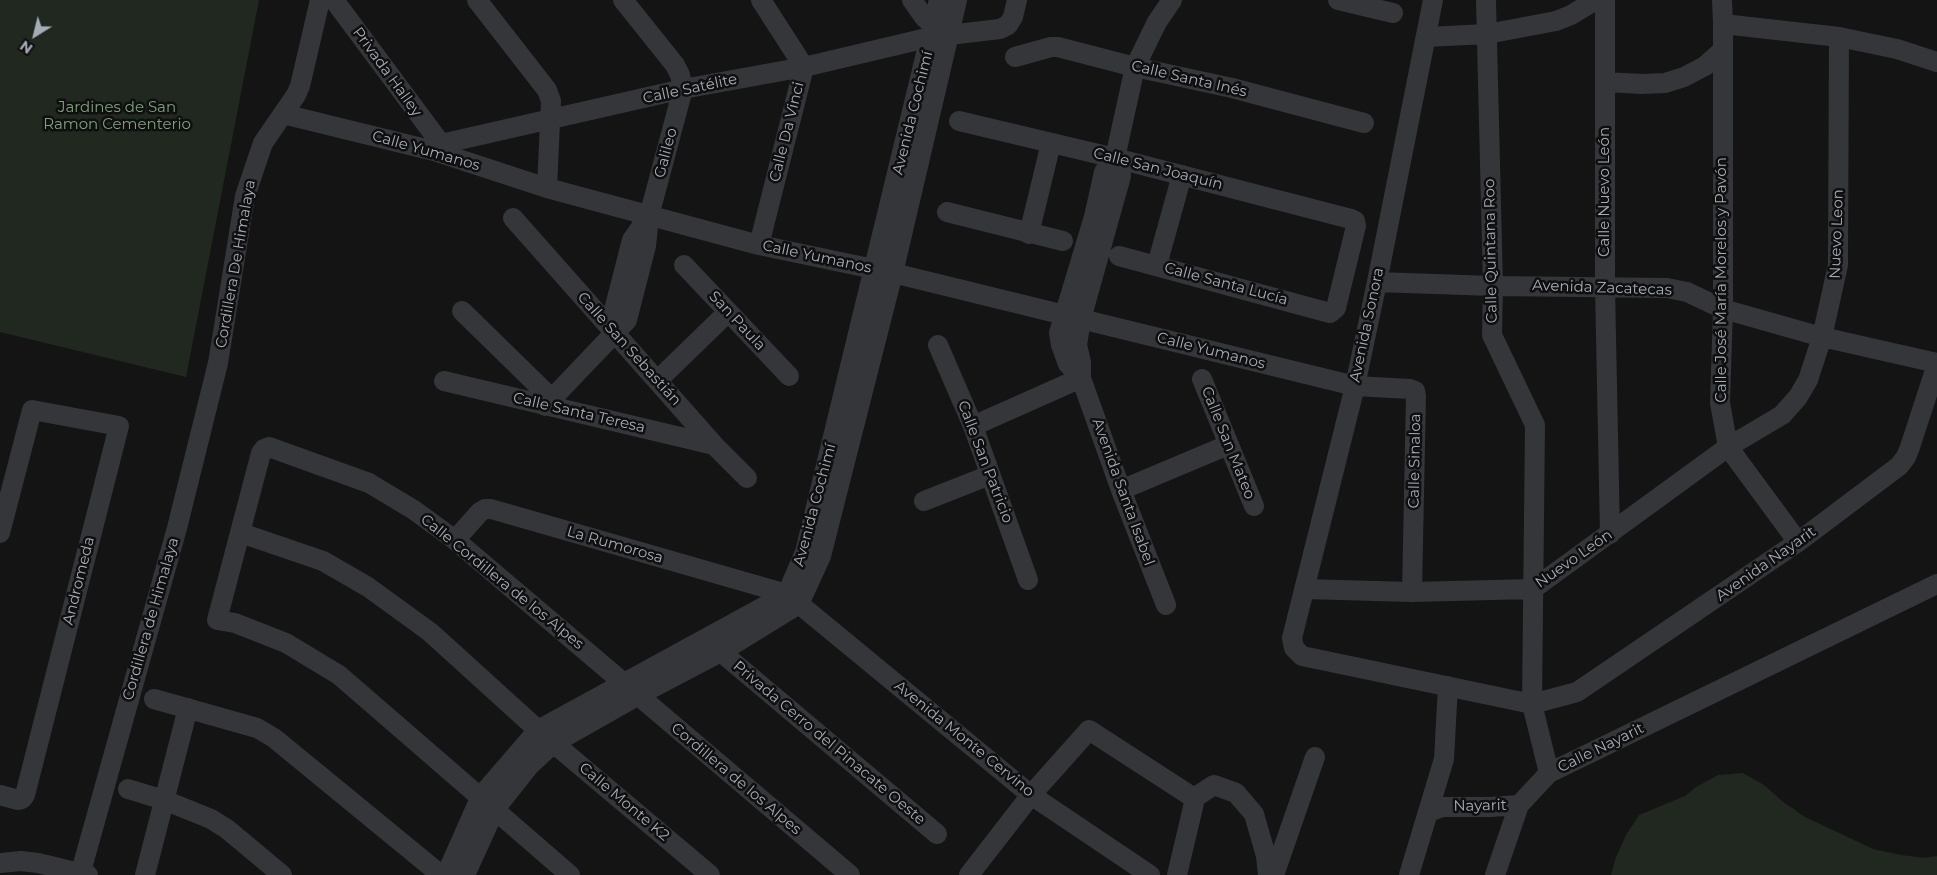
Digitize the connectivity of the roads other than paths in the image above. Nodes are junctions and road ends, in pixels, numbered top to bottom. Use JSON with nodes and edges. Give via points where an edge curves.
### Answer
{"nodes":[{"id":1,"x":320,"y":0,"type":"edge"},
{"id":2,"x":334,"y":0,"type":"edge"},
{"id":3,"x":477,"y":0,"type":"edge"},
{"id":4,"x":623,"y":0,"type":"edge"},
{"id":5,"x":761,"y":0,"type":"edge"},
{"id":6,"x":912,"y":0,"type":"edge"},
{"id":7,"x":939,"y":0,"type":"edge"},
{"id":8,"x":957,"y":0,"type":"edge"},
{"id":9,"x":1017,"y":0,"type":"edge"},
{"id":10,"x":1172,"y":0,"type":"edge"},
{"id":11,"x":1338,"y":0,"type":"edge"},
{"id":12,"x":1433,"y":0,"type":"edge"},
{"id":13,"x":1486,"y":0,"type":"edge"},
{"id":14,"x":1596,"y":0,"type":"edge"},
{"id":15,"x":1605,"y":0,"type":"edge"},
{"id":16,"x":1722,"y":0,"type":"edge"},
{"id":17,"x":1393,"y":13,"type":"dead end"},
{"id":18,"x":1723,"y":24,"type":"junction"},
{"id":19,"x":938,"y":32,"type":"junction"},
{"id":20,"x":1487,"y":34,"type":"junction"},
{"id":21,"x":1426,"y":37,"type":"junction"},
{"id":22,"x":1839,"y":37,"type":"junction"},
{"id":23,"x":1723,"y":50,"type":"junction"},
{"id":24,"x":1015,"y":57,"type":"dead end"},
{"id":25,"x":1937,"y":62,"type":"edge"},
{"id":26,"x":804,"y":67,"type":"junction"},
{"id":27,"x":1135,"y":67,"type":"junction"},
{"id":28,"x":1605,"y":82,"type":"junction"},
{"id":29,"x":683,"y":89,"type":"junction"},
{"id":30,"x":283,"y":114,"type":"junction"},
{"id":31,"x":552,"y":120,"type":"junction"},
{"id":32,"x":960,"y":121,"type":"dead end"},
{"id":33,"x":1364,"y":123,"type":"dead end"},
{"id":34,"x":1051,"y":144,"type":"junction"},
{"id":35,"x":437,"y":148,"type":"junction"},
{"id":36,"x":1115,"y":158,"type":"junction"},
{"id":37,"x":1182,"y":174,"type":"junction"},
{"id":38,"x":548,"y":188,"type":"junction"},
{"id":39,"x":947,"y":212,"type":"dead end"},
{"id":40,"x":649,"y":216,"type":"junction"},
{"id":41,"x":513,"y":218,"type":"dead end"},
{"id":42,"x":1029,"y":234,"type":"junction"},
{"id":43,"x":1063,"y":241,"type":"dead end"},
{"id":44,"x":759,"y":245,"type":"junction"},
{"id":45,"x":1118,"y":256,"type":"dead end"},
{"id":46,"x":684,"y":265,"type":"dead end"},
{"id":47,"x":1156,"y":265,"type":"junction"},
{"id":48,"x":884,"y":271,"type":"junction"},
{"id":49,"x":1377,"y":282,"type":"junction"},
{"id":50,"x":1493,"y":286,"type":"junction"},
{"id":51,"x":1605,"y":286,"type":"junction"},
{"id":52,"x":1723,"y":309,"type":"junction"},
{"id":53,"x":462,"y":311,"type":"dead end"},
{"id":54,"x":1334,"y":311,"type":"joint"},
{"id":55,"x":728,"y":312,"type":"junction"},
{"id":56,"x":1073,"y":318,"type":"junction"},
{"id":57,"x":614,"y":333,"type":"junction"},
{"id":58,"x":1822,"y":337,"type":"junction"},
{"id":59,"x":938,"y":345,"type":"dead end"},
{"id":60,"x":218,"y":362,"type":"joint"},
{"id":61,"x":1937,"y":363,"type":"edge"},
{"id":62,"x":789,"y":376,"type":"dead end"},
{"id":63,"x":1081,"y":378,"type":"junction"},
{"id":64,"x":1202,"y":379,"type":"dead end"},
{"id":65,"x":658,"y":380,"type":"junction"},
{"id":66,"x":444,"y":381,"type":"dead end"},
{"id":67,"x":1354,"y":386,"type":"junction"},
{"id":68,"x":549,"y":402,"type":"junction"},
{"id":69,"x":1930,"y":409,"type":"edge"},
{"id":70,"x":973,"y":426,"type":"junction"},
{"id":71,"x":714,"y":445,"type":"junction"},
{"id":72,"x":1228,"y":445,"type":"junction"},
{"id":73,"x":1728,"y":447,"type":"junction"},
{"id":74,"x":990,"y":475,"type":"junction"},
{"id":75,"x":746,"y":478,"type":"dead end"},
{"id":76,"x":1121,"y":490,"type":"junction"},
{"id":77,"x":924,"y":501,"type":"dead end"},
{"id":78,"x":1254,"y":506,"type":"dead end"},
{"id":79,"x":0,"y":533,"type":"edge"},
{"id":80,"x":241,"y":533,"type":"junction"},
{"id":81,"x":1610,"y":534,"type":"junction"},
{"id":82,"x":455,"y":540,"type":"junction"},
{"id":83,"x":1798,"y":542,"type":"junction"},
{"id":84,"x":1028,"y":580,"type":"dead end"},
{"id":85,"x":1937,"y":584,"type":"edge"},
{"id":86,"x":1304,"y":589,"type":"junction"},
{"id":87,"x":1533,"y":589,"type":"junction"},
{"id":88,"x":1412,"y":592,"type":"junction"},
{"id":89,"x":793,"y":599,"type":"junction"},
{"id":90,"x":1166,"y":605,"type":"dead end"},
{"id":91,"x":721,"y":652,"type":"junction"},
{"id":92,"x":1448,"y":686,"type":"junction"},
{"id":93,"x":630,"y":689,"type":"junction"},
{"id":94,"x":154,"y":699,"type":"dead end"},
{"id":95,"x":1532,"y":704,"type":"junction"},
{"id":96,"x":188,"y":708,"type":"junction"},
{"id":97,"x":538,"y":730,"type":"junction"},
{"id":98,"x":554,"y":743,"type":"junction"},
{"id":99,"x":1316,"y":757,"type":"dead end"},
{"id":100,"x":1549,"y":773,"type":"junction"},
{"id":101,"x":128,"y":789,"type":"dead end"},
{"id":102,"x":0,"y":795,"type":"edge"},
{"id":103,"x":1031,"y":795,"type":"junction"},
{"id":104,"x":1194,"y":798,"type":"junction"},
{"id":105,"x":164,"y":800,"type":"junction"},
{"id":106,"x":488,"y":802,"type":"junction"},
{"id":107,"x":1519,"y":805,"type":"junction"},
{"id":108,"x":1428,"y":812,"type":"junction"},
{"id":109,"x":937,"y":834,"type":"dead end"},
{"id":110,"x":0,"y":863,"type":"edge"},
{"id":111,"x":978,"y":872,"type":"edge"},
{"id":112,"x":83,"y":874,"type":"edge"},
{"id":113,"x":145,"y":875,"type":"edge"},
{"id":114,"x":282,"y":875,"type":"edge"},
{"id":115,"x":440,"y":875,"type":"edge"},
{"id":116,"x":446,"y":875,"type":"edge"},
{"id":117,"x":466,"y":875,"type":"edge"},
{"id":118,"x":570,"y":875,"type":"edge"},
{"id":119,"x":710,"y":875,"type":"edge"},
{"id":120,"x":850,"y":875,"type":"edge"},
{"id":121,"x":1150,"y":875,"type":"edge"},
{"id":122,"x":1178,"y":875,"type":"edge"},
{"id":123,"x":1268,"y":875,"type":"edge"},
{"id":124,"x":1274,"y":875,"type":"edge"},
{"id":125,"x":1409,"y":875,"type":"edge"},
{"id":126,"x":1495,"y":875,"type":"edge"}],
"edges":[{"from":1,"to":30,"type":"street","name":"Cordillera De Himalaya","via":[[300,86]]},
{"from":2,"to":35,"type":"street","name":"Privada Halley"},
{"from":3,"to":31,"type":"street","via":[[547,90]]},
{"from":4,"to":29,"type":"street","via":[[674,65]]},
{"from":5,"to":26,"type":"street","name":"Calle Da Vinci"},
{"from":6,"to":19,"type":"street"},
{"from":7,"to":19,"type":"street","name":"Avenida Cochimí"},
{"from":8,"to":19,"type":"street","name":"Avenida Cochimí"},
{"from":9,"to":19,"type":"street","name":"Calle Satélite","via":[[1008,25],[1000,29]]},
{"from":10,"to":27,"type":"street","name":"Avenida Santa Isabel"},
{"from":11,"to":17,"type":"street"},
{"from":12,"to":21,"type":"street","name":"Avenida Sonora"},
{"from":13,"to":20,"type":"street","name":"Calle Quintana Roo"},
{"from":14,"to":20,"type":"street","via":[[1571,16],[1556,21]]},
{"from":15,"to":28,"type":"street","name":"Calle Nuevo León"},
{"from":16,"to":18,"type":"street","name":"Calle José María Morelos y Pavón"},
{"from":18,"to":22,"type":"street"},
{"from":18,"to":23,"type":"street","name":"Calle José María Morelos y Pavón"},
{"from":19,"to":26,"type":"street","name":"Calle Satélite"},
{"from":19,"to":48,"type":"street","name":"Avenida Cochimí"},
{"from":20,"to":21,"type":"street"},
{"from":20,"to":50,"type":"street","name":"Calle Quintana Roo"},
{"from":21,"to":49,"type":"street","name":"Avenida Sonora"},
{"from":22,"to":25,"type":"street","via":[[1897,49]]},
{"from":22,"to":58,"type":"street","name":"Nuevo Leon","via":[[1838,265]]},
{"from":23,"to":28,"type":"street","via":[[1704,66],[1665,83]]},
{"from":23,"to":52,"type":"street","name":"Calle José María Morelos y Pavón"},
{"from":24,"to":27,"type":"street","name":"Calle Santa Inés","via":[[1058,47]]},
{"from":26,"to":29,"type":"street","name":"Calle Satélite"},
{"from":26,"to":44,"type":"street","name":"Calle Da Vinci"},
{"from":27,"to":33,"type":"street","name":"Calle Santa Inés","via":[[1232,88]]},
{"from":27,"to":36,"type":"street","name":"Avenida Santa Isabel"},
{"from":28,"to":51,"type":"street","name":"Calle Nuevo León"},
{"from":29,"to":31,"type":"street","name":"Calle Satélite"},
{"from":29,"to":40,"type":"street","name":"Galileo"},
{"from":30,"to":35,"type":"street","name":"Calle Yumanos"},
{"from":30,"to":60,"type":"street","name":"Cordillera De Himalaya","via":[[259,152],[246,196]]},
{"from":31,"to":35,"type":"street","name":"Calle Satélite"},
{"from":31,"to":38,"type":"street"},
{"from":32,"to":34,"type":"street","name":"Calle San Joaquín"},
{"from":34,"to":36,"type":"street","name":"Calle San Joaquín"},
{"from":34,"to":42,"type":"street"},
{"from":35,"to":38,"type":"street","name":"Calle Yumanos"},
{"from":36,"to":37,"type":"street","name":"Calle San Joaquín"},
{"from":36,"to":56,"type":"street","name":"Avenida Santa Isabel","via":[[1120,176],[1101,219]]},
{"from":37,"to":47,"type":"street"},
{"from":37,"to":54,"type":"street","name":"Calle San Joaquín","via":[[1355,221]]},
{"from":38,"to":40,"type":"street","name":"Calle Yumanos"},
{"from":39,"to":42,"type":"street"},
{"from":40,"to":44,"type":"street","name":"Calle Yumanos"},
{"from":40,"to":57,"type":"street","name":"Galileo","via":[[632,240],[613,314]]},
{"from":41,"to":57,"type":"street","name":"Calle San Sebastián"},
{"from":42,"to":43,"type":"street"},
{"from":44,"to":48,"type":"street","name":"Calle Yumanos"},
{"from":45,"to":47,"type":"street","name":"Calle Santa Lucía"},
{"from":46,"to":55,"type":"street","name":"San Paula"},
{"from":47,"to":54,"type":"street","name":"Calle Santa Lucía","via":[[1330,313]]},
{"from":48,"to":56,"type":"street","name":"Calle Yumanos"},
{"from":48,"to":89,"type":"street","name":"Avenida Cochimí","via":[[821,556]]},
{"from":49,"to":50,"type":"street","name":"Avenida Zacatecas"},
{"from":49,"to":67,"type":"street","name":"Avenida Sonora"},
{"from":50,"to":51,"type":"street","name":"Avenida Zacatecas"},
{"from":50,"to":87,"type":"street","name":"Calle Quintana Roo","via":[[1492,335],[1534,425]]},
{"from":51,"to":52,"type":"street","name":"Avenida Zacatecas","via":[[1667,288],[1687,292]]},
{"from":51,"to":81,"type":"street","name":"Calle Nuevo León"},
{"from":52,"to":58,"type":"street","name":"Avenida Zacatecas"},
{"from":52,"to":73,"type":"street","name":"Calle José María Morelos y Pavón","via":[[1720,403]]},
{"from":53,"to":68,"type":"street"},
{"from":55,"to":62,"type":"street","name":"San Paula"},
{"from":55,"to":65,"type":"street"},
{"from":56,"to":63,"type":"street","name":"Avenida Santa Isabel","via":[[1059,334],[1068,364]]},
{"from":56,"to":67,"type":"street","name":"Calle Yumanos"},
{"from":57,"to":65,"type":"street","name":"Calle San Sebastián"},
{"from":57,"to":68,"type":"street"},
{"from":58,"to":61,"type":"street","name":"Avenida Zacatecas"},
{"from":58,"to":73,"type":"street","name":"Nuevo Leon","via":[[1808,380],[1798,397],[1782,414]]},
{"from":59,"to":70,"type":"street","name":"Calle San Patricio"},
{"from":60,"to":112,"type":"street","name":"Cordillera de Himalaya","via":[[177,528]]},
{"from":61,"to":69,"type":"street","name":"Avenida Nayarit"},
{"from":63,"to":70,"type":"street"},
{"from":63,"to":76,"type":"street","name":"Avenida Santa Isabel"},
{"from":64,"to":72,"type":"street","name":"Calle San Mateo"},
{"from":65,"to":71,"type":"street","name":"Calle San Sebastián"},
{"from":66,"to":68,"type":"street","name":"Calle Santa Teresa"},
{"from":67,"to":86,"type":"street","name":"Avenida Sonora"},
{"from":67,"to":88,"type":"street","name":"Calle Sinaloa","via":[[1415,391]]},
{"from":68,"to":71,"type":"street","name":"Calle Santa Teresa"},
{"from":69,"to":83,"type":"street","name":"Avenida Nayarit","via":[[1899,466]]},
{"from":70,"to":74,"type":"street","name":"Calle San Patricio"},
{"from":71,"to":75,"type":"street","name":"Calle San Sebastián"},
{"from":72,"to":76,"type":"street"},
{"from":72,"to":78,"type":"street","name":"Calle San Mateo"},
{"from":73,"to":81,"type":"street","name":"Nuevo León"},
{"from":73,"to":83,"type":"street","name":"Calle José María Morelos y Pavón"},
{"from":74,"to":77,"type":"street"},
{"from":74,"to":84,"type":"street","name":"Calle San Patricio"},
{"from":76,"to":90,"type":"street","name":"Avenida Santa Isabel"},
{"from":79,"to":102,"type":"street","name":"Andromeda","via":[[32,410],[119,426],[25,795],[18,800]]},
{"from":80,"to":82,"type":"street","name":"Calle Cordillera de los Alpes","via":[[261,453],[268,447],[369,483]]},
{"from":80,"to":97,"type":"street","name":"Calle Monte K2","via":[[323,562],[368,587],[430,632]]},
{"from":80,"to":106,"type":"street","via":[[216,620],[235,623],[286,643],[339,675]]},
{"from":81,"to":87,"type":"street","name":"Nuevo León"},
{"from":82,"to":89,"type":"street","name":"La Rumorosa","via":[[480,512],[491,509]]},
{"from":82,"to":93,"type":"street","name":"Calle Cordillera de los Alpes"},
{"from":83,"to":95,"type":"street","name":"Avenida Nayarit","via":[[1586,687]]},
{"from":85,"to":100,"type":"street","name":"Calle Nayarit"},
{"from":86,"to":88,"type":"street","name":"Nuevo León"},
{"from":86,"to":92,"type":"street","name":"Avenida Sonora","via":[[1292,638],[1294,648],[1302,656]]},
{"from":87,"to":88,"type":"street","name":"Nuevo León"},
{"from":87,"to":95,"type":"street","name":"Calle Quintana Roo"},
{"from":89,"to":91,"type":"street"},
{"from":89,"to":93,"type":"street"},
{"from":89,"to":103,"type":"street","name":"Avenida Monte Cervino"},
{"from":91,"to":93,"type":"street"},
{"from":91,"to":109,"type":"street","name":"Privada Cerro del Pinacate Oeste"},
{"from":92,"to":95,"type":"street"},
{"from":92,"to":108,"type":"street","via":[[1444,759]]},
{"from":93,"to":97,"type":"street"},
{"from":93,"to":98,"type":"street"},
{"from":93,"to":120,"type":"street","name":"Cordillera de los Alpes"},
{"from":94,"to":96,"type":"street"},
{"from":95,"to":100,"type":"street","name":"Calle Nayarit"},
{"from":96,"to":105,"type":"street"},
{"from":96,"to":115,"type":"street","via":[[257,728],[274,738]]},
{"from":97,"to":98,"type":"street","name":"Calle Monte K2"},
{"from":97,"to":106,"type":"street"},
{"from":98,"to":106,"type":"street"},
{"from":98,"to":119,"type":"street","name":"Calle Monte K2"},
{"from":99,"to":124,"type":"street"},
{"from":100,"to":107,"type":"street","name":"Nayarit"},
{"from":101,"to":105,"type":"street"},
{"from":103,"to":104,"type":"street","via":[[1089,730]]},
{"from":103,"to":111,"type":"street"},
{"from":103,"to":121,"type":"street","name":"Avenida Monte Cervino"},
{"from":104,"to":122,"type":"street"},
{"from":104,"to":123,"type":"street","via":[[1214,785],[1236,793],[1254,814]]},
{"from":105,"to":113,"type":"street"},
{"from":105,"to":114,"type":"street","via":[[227,829]]},
{"from":106,"to":116,"type":"street"},
{"from":106,"to":117,"type":"street"},
{"from":106,"to":118,"type":"street"},
{"from":107,"to":108,"type":"street","name":"Nayarit","via":[[1442,807]]},
{"from":107,"to":126,"type":"street"},
{"from":108,"to":125,"type":"street"},
{"from":110,"to":112,"type":"street","via":[[38,864]]}]}
